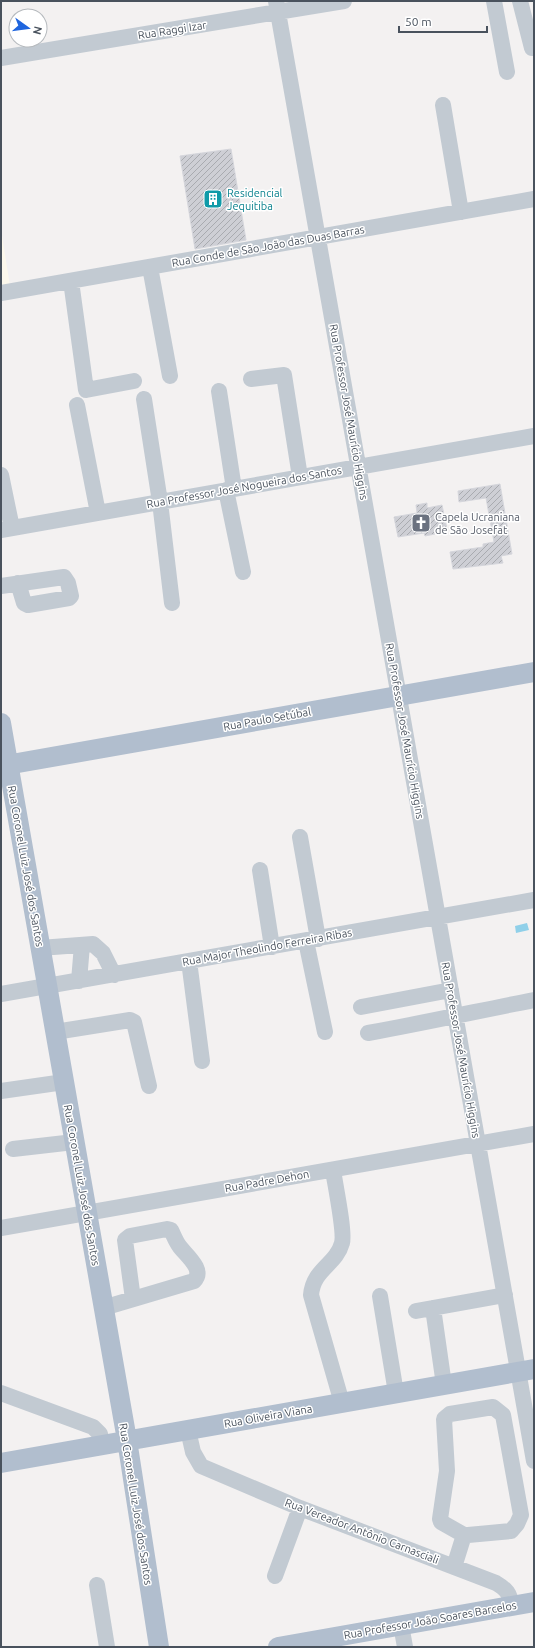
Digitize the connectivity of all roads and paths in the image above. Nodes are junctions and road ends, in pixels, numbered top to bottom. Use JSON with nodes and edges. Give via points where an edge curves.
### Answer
{"nodes":[{"id":1,"x":344,"y":1,"type":"edge"},
{"id":2,"x":494,"y":1,"type":"edge"},
{"id":3,"x":520,"y":1,"type":"edge"},
{"id":4,"x":277,"y":6,"type":"edge"},
{"id":5,"x":532,"y":48,"type":"dead end"},
{"id":6,"x":1,"y":58,"type":"edge"},
{"id":7,"x":507,"y":72,"type":"dead end"},
{"id":8,"x":443,"y":105,"type":"dead end"},
{"id":9,"x":534,"y":199,"type":"edge"},
{"id":10,"x":461,"y":212,"type":"junction"},
{"id":11,"x":318,"y":237,"type":"junction"},
{"id":12,"x":150,"y":267,"type":"junction"},
{"id":13,"x":71,"y":281,"type":"junction"},
{"id":14,"x":1,"y":293,"type":"edge"},
{"id":15,"x":170,"y":376,"type":"dead end"},
{"id":16,"x":251,"y":379,"type":"dead end"},
{"id":17,"x":134,"y":381,"type":"dead end"},
{"id":18,"x":220,"y":391,"type":"dead end"},
{"id":19,"x":144,"y":399,"type":"dead end"},
{"id":20,"x":77,"y":405,"type":"dead end"},
{"id":21,"x":534,"y":436,"type":"edge"},
{"id":22,"x":358,"y":467,"type":"junction"},
{"id":23,"x":1,"y":474,"type":"edge"},
{"id":24,"x":300,"y":477,"type":"junction"},
{"id":25,"x":230,"y":489,"type":"junction"},
{"id":26,"x":160,"y":502,"type":"junction"},
{"id":27,"x":98,"y":513,"type":"junction"},
{"id":28,"x":7,"y":529,"type":"edge"},
{"id":29,"x":243,"y":572,"type":"dead end"},
{"id":30,"x":18,"y":583,"type":"dead end"},
{"id":31,"x":1,"y":586,"type":"edge"},
{"id":32,"x":172,"y":604,"type":"dead end"},
{"id":33,"x":534,"y":672,"type":"edge"},
{"id":34,"x":399,"y":696,"type":"junction"},
{"id":35,"x":1,"y":723,"type":"edge"},
{"id":36,"x":5,"y":766,"type":"edge"},
{"id":37,"x":300,"y":837,"type":"dead end"},
{"id":38,"x":260,"y":870,"type":"dead end"},
{"id":39,"x":534,"y":900,"type":"edge"},
{"id":40,"x":438,"y":918,"type":"junction"},
{"id":41,"x":312,"y":940,"type":"junction"},
{"id":42,"x":82,"y":945,"type":"junction"},
{"id":43,"x":272,"y":947,"type":"junction"},
{"id":44,"x":40,"y":948,"type":"junction"},
{"id":45,"x":189,"y":961,"type":"junction"},
{"id":46,"x":114,"y":975,"type":"junction"},
{"id":47,"x":79,"y":981,"type":"junction"},
{"id":48,"x":47,"y":986,"type":"junction"},
{"id":49,"x":451,"y":990,"type":"junction"},
{"id":50,"x":1,"y":994,"type":"edge"},
{"id":51,"x":534,"y":1000,"type":"edge"},
{"id":52,"x":361,"y":1007,"type":"dead end"},
{"id":53,"x":455,"y":1015,"type":"junction"},
{"id":54,"x":55,"y":1032,"type":"junction"},
{"id":55,"x":325,"y":1032,"type":"dead end"},
{"id":56,"x":368,"y":1033,"type":"dead end"},
{"id":57,"x":202,"y":1061,"type":"dead end"},
{"id":58,"x":64,"y":1082,"type":"junction"},
{"id":59,"x":149,"y":1086,"type":"dead end"},
{"id":60,"x":1,"y":1091,"type":"edge"},
{"id":61,"x":534,"y":1134,"type":"edge"},
{"id":62,"x":74,"y":1142,"type":"junction"},
{"id":63,"x":478,"y":1144,"type":"junction"},
{"id":64,"x":13,"y":1149,"type":"dead end"},
{"id":65,"x":333,"y":1170,"type":"junction"},
{"id":66,"x":87,"y":1213,"type":"junction"},
{"id":67,"x":1,"y":1228,"type":"edge"},
{"id":68,"x":505,"y":1295,"type":"junction"},
{"id":69,"x":380,"y":1296,"type":"dead end"},
{"id":70,"x":133,"y":1299,"type":"junction"},
{"id":71,"x":104,"y":1308,"type":"junction"},
{"id":72,"x":433,"y":1308,"type":"junction"},
{"id":73,"x":416,"y":1311,"type":"dead end"},
{"id":74,"x":526,"y":1370,"type":"edge"},
{"id":75,"x":444,"y":1385,"type":"junction"},
{"id":76,"x":1,"y":1393,"type":"edge"},
{"id":77,"x":396,"y":1393,"type":"junction"},
{"id":78,"x":342,"y":1403,"type":"junction"},
{"id":79,"x":188,"y":1430,"type":"junction"},
{"id":80,"x":127,"y":1440,"type":"junction"},
{"id":81,"x":102,"y":1445,"type":"junction"},
{"id":82,"x":534,"y":1461,"type":"edge"},
{"id":83,"x":1,"y":1462,"type":"edge"},
{"id":84,"x":300,"y":1508,"type":"junction"},
{"id":85,"x":464,"y":1535,"type":"junction"},
{"id":86,"x":454,"y":1567,"type":"junction"},
{"id":87,"x":275,"y":1576,"type":"dead end"},
{"id":88,"x":97,"y":1585,"type":"dead end"},
{"id":89,"x":534,"y":1602,"type":"edge"},
{"id":90,"x":512,"y":1606,"type":"junction"},
{"id":91,"x":401,"y":1625,"type":"junction"},
{"id":92,"x":106,"y":1647,"type":"edge"},
{"id":93,"x":158,"y":1647,"type":"edge"},
{"id":94,"x":278,"y":1647,"type":"edge"},
{"id":95,"x":405,"y":1647,"type":"edge"}],
"edges":[{"from":1,"to":4,"type":"street","name":"Rua Raggi Izar"},
{"from":2,"to":7,"type":"street"},
{"from":3,"to":5,"type":"street"},
{"from":4,"to":6,"type":"street","name":"Rua Raggi Izar"},
{"from":4,"to":11,"type":"street","name":"Rua Professor José Maurício Higgins"},
{"from":8,"to":10,"type":"street"},
{"from":9,"to":10,"type":"street","name":"Rua Conde de São João das Duas Barras"},
{"from":10,"to":11,"type":"street","name":"Rua Conde de São João das Duas Barras"},
{"from":11,"to":12,"type":"street","name":"Rua Conde de São João das Duas Barras"},
{"from":11,"to":22,"type":"street","name":"Rua Professor José Maurício Higgins"},
{"from":12,"to":13,"type":"street","name":"Rua Conde de São João das Duas Barras"},
{"from":12,"to":15,"type":"street"},
{"from":13,"to":14,"type":"street","name":"Rua Conde de São João das Duas Barras"},
{"from":13,"to":17,"type":"street","via":[[86,390]]},
{"from":16,"to":24,"type":"street","via":[[284,376]]},
{"from":18,"to":25,"type":"street"},
{"from":19,"to":26,"type":"street"},
{"from":20,"to":27,"type":"street"},
{"from":21,"to":22,"type":"street","name":"Rua Professor José Nogueira dos Santos"},
{"from":22,"to":24,"type":"street","name":"Rua Professor José Nogueira dos Santos"},
{"from":22,"to":34,"type":"street","name":"Rua Professor José Maurício Higgins"},
{"from":23,"to":28,"type":"street"},
{"from":24,"to":25,"type":"street","name":"Rua Professor José Nogueira dos Santos"},
{"from":25,"to":26,"type":"street","name":"Rua Professor José Nogueira dos Santos"},
{"from":25,"to":29,"type":"street"},
{"from":26,"to":27,"type":"street","name":"Rua Professor José Nogueira dos Santos"},
{"from":26,"to":32,"type":"street"},
{"from":27,"to":28,"type":"street","name":"Rua Professor José Nogueira dos Santos"},
{"from":30,"to":31,"type":"street"},
{"from":33,"to":34,"type":"main road","name":"Rua Paulo Setúbal"},
{"from":34,"to":36,"type":"main road","name":"Rua Paulo Setúbal"},
{"from":34,"to":40,"type":"street","name":"Rua Professor José Maurício Higgins"},
{"from":35,"to":36,"type":"main road","name":"Rua Coronel Luiz José dos Santos"},
{"from":36,"to":44,"type":"main road","name":"Rua Coronel Luiz José dos Santos"},
{"from":37,"to":41,"type":"street"},
{"from":38,"to":43,"type":"street"},
{"from":39,"to":40,"type":"street","name":"Rua Major Theolindo Ferreira Ribas"},
{"from":40,"to":41,"type":"street","name":"Rua Major Theolindo Ferreira Ribas"},
{"from":40,"to":49,"type":"street","name":"Rua Professor José Maurício Higgins"},
{"from":41,"to":43,"type":"street","name":"Rua Major Theolindo Ferreira Ribas"},
{"from":41,"to":55,"type":"street"},
{"from":42,"to":44,"type":"street"},
{"from":42,"to":46,"type":"street","via":[[93,944],[99,948]]},
{"from":42,"to":47,"type":"street"},
{"from":43,"to":45,"type":"street","name":"Rua Major Theolindo Ferreira Ribas"},
{"from":44,"to":48,"type":"main road","name":"Rua Coronel Luiz José dos Santos"},
{"from":45,"to":46,"type":"street","name":"Rua Major Theolindo Ferreira Ribas"},
{"from":45,"to":57,"type":"street"},
{"from":46,"to":47,"type":"street","name":"Rua Major Theolindo Ferreira Ribas"},
{"from":47,"to":48,"type":"street","name":"Rua Major Theolindo Ferreira Ribas"},
{"from":48,"to":50,"type":"street","name":"Rua Major Theolindo Ferreira Ribas"},
{"from":48,"to":54,"type":"main road","name":"Rua Coronel Luiz José dos Santos"},
{"from":49,"to":52,"type":"street"},
{"from":49,"to":53,"type":"street","name":"Rua Professor José Maurício Higgins"},
{"from":51,"to":53,"type":"street"},
{"from":53,"to":56,"type":"street","via":[[436,1021]]},
{"from":53,"to":63,"type":"street","name":"Rua Professor José Maurício Higgins"},
{"from":54,"to":58,"type":"main road","name":"Rua Coronel Luiz José dos Santos"},
{"from":54,"to":59,"type":"street","via":[[130,1020],[134,1022]]},
{"from":58,"to":60,"type":"street"},
{"from":58,"to":62,"type":"main road","name":"Rua Coronel Luiz José dos Santos"},
{"from":61,"to":63,"type":"street","name":"Rua Padre Dehon"},
{"from":62,"to":64,"type":"street"},
{"from":62,"to":66,"type":"main road","name":"Rua Coronel Luiz José dos Santos"},
{"from":63,"to":65,"type":"street","name":"Rua Padre Dehon"},
{"from":63,"to":68,"type":"street","name":"Rua Professor José Maurício Higgins"},
{"from":65,"to":66,"type":"street","name":"Rua Padre Dehon"},
{"from":65,"to":78,"type":"street","via":[[342,1243],[336,1256],[318,1273],[312,1284],[311,1295]]},
{"from":66,"to":67,"type":"street","name":"Rua Padre Dehon"},
{"from":66,"to":71,"type":"main road","name":"Rua Coronel Luiz José dos Santos"},
{"from":68,"to":72,"type":"street"},
{"from":68,"to":74,"type":"street","name":"Rua Professor José Maurício Higgins"},
{"from":69,"to":77,"type":"street"},
{"from":70,"to":70,"type":"street","via":[[197,1278],[198,1273],[193,1263],[179,1246],[171,1230],[130,1236],[124,1240]]},
{"from":70,"to":71,"type":"street"},
{"from":71,"to":80,"type":"main road","name":"Rua Coronel Luiz José dos Santos"},
{"from":72,"to":73,"type":"street"},
{"from":72,"to":75,"type":"street"},
{"from":74,"to":75,"type":"main road","name":"Rua Oliveira Viana"},
{"from":74,"to":82,"type":"street","name":"Rua Professor José Maurício Higgins"},
{"from":75,"to":77,"type":"main road","name":"Rua Oliveira Viana"},
{"from":76,"to":81,"type":"street","via":[[93,1427],[100,1434]]},
{"from":77,"to":78,"type":"main road","name":"Rua Oliveira Viana"},
{"from":78,"to":79,"type":"main road","name":"Rua Oliveira Viana"},
{"from":79,"to":80,"type":"main road","name":"Rua Oliveira Viana"},
{"from":79,"to":84,"type":"street","name":"Rua Vereador Antônio Carnasciali","via":[[193,1452],[201,1466]]},
{"from":80,"to":81,"type":"main road","name":"Rua Oliveira Viana"},
{"from":80,"to":93,"type":"main road","name":"Rua Coronel Luiz José dos Santos"},
{"from":81,"to":83,"type":"main road","name":"Rua Oliveira Viana"},
{"from":84,"to":86,"type":"street","name":"Rua Vereador Antônio Carnasciali"},
{"from":84,"to":87,"type":"street"},
{"from":85,"to":85,"type":"street","via":[[511,1531],[521,1514],[503,1415],[493,1407],[450,1414],[444,1419],[447,1471],[440,1519]]},
{"from":85,"to":86,"type":"street"},
{"from":86,"to":90,"type":"street","name":"Rua Vereador Antônio Carnasciali","via":[[496,1583],[506,1590]]},
{"from":88,"to":92,"type":"street"},
{"from":89,"to":90,"type":"main road","name":"Rua Professor João Soares Barcelos"},
{"from":90,"to":91,"type":"main road","name":"Rua Professor João Soares Barcelos"},
{"from":91,"to":94,"type":"main road","name":"Rua Professor João Soares Barcelos"},
{"from":91,"to":95,"type":"street"}]}
